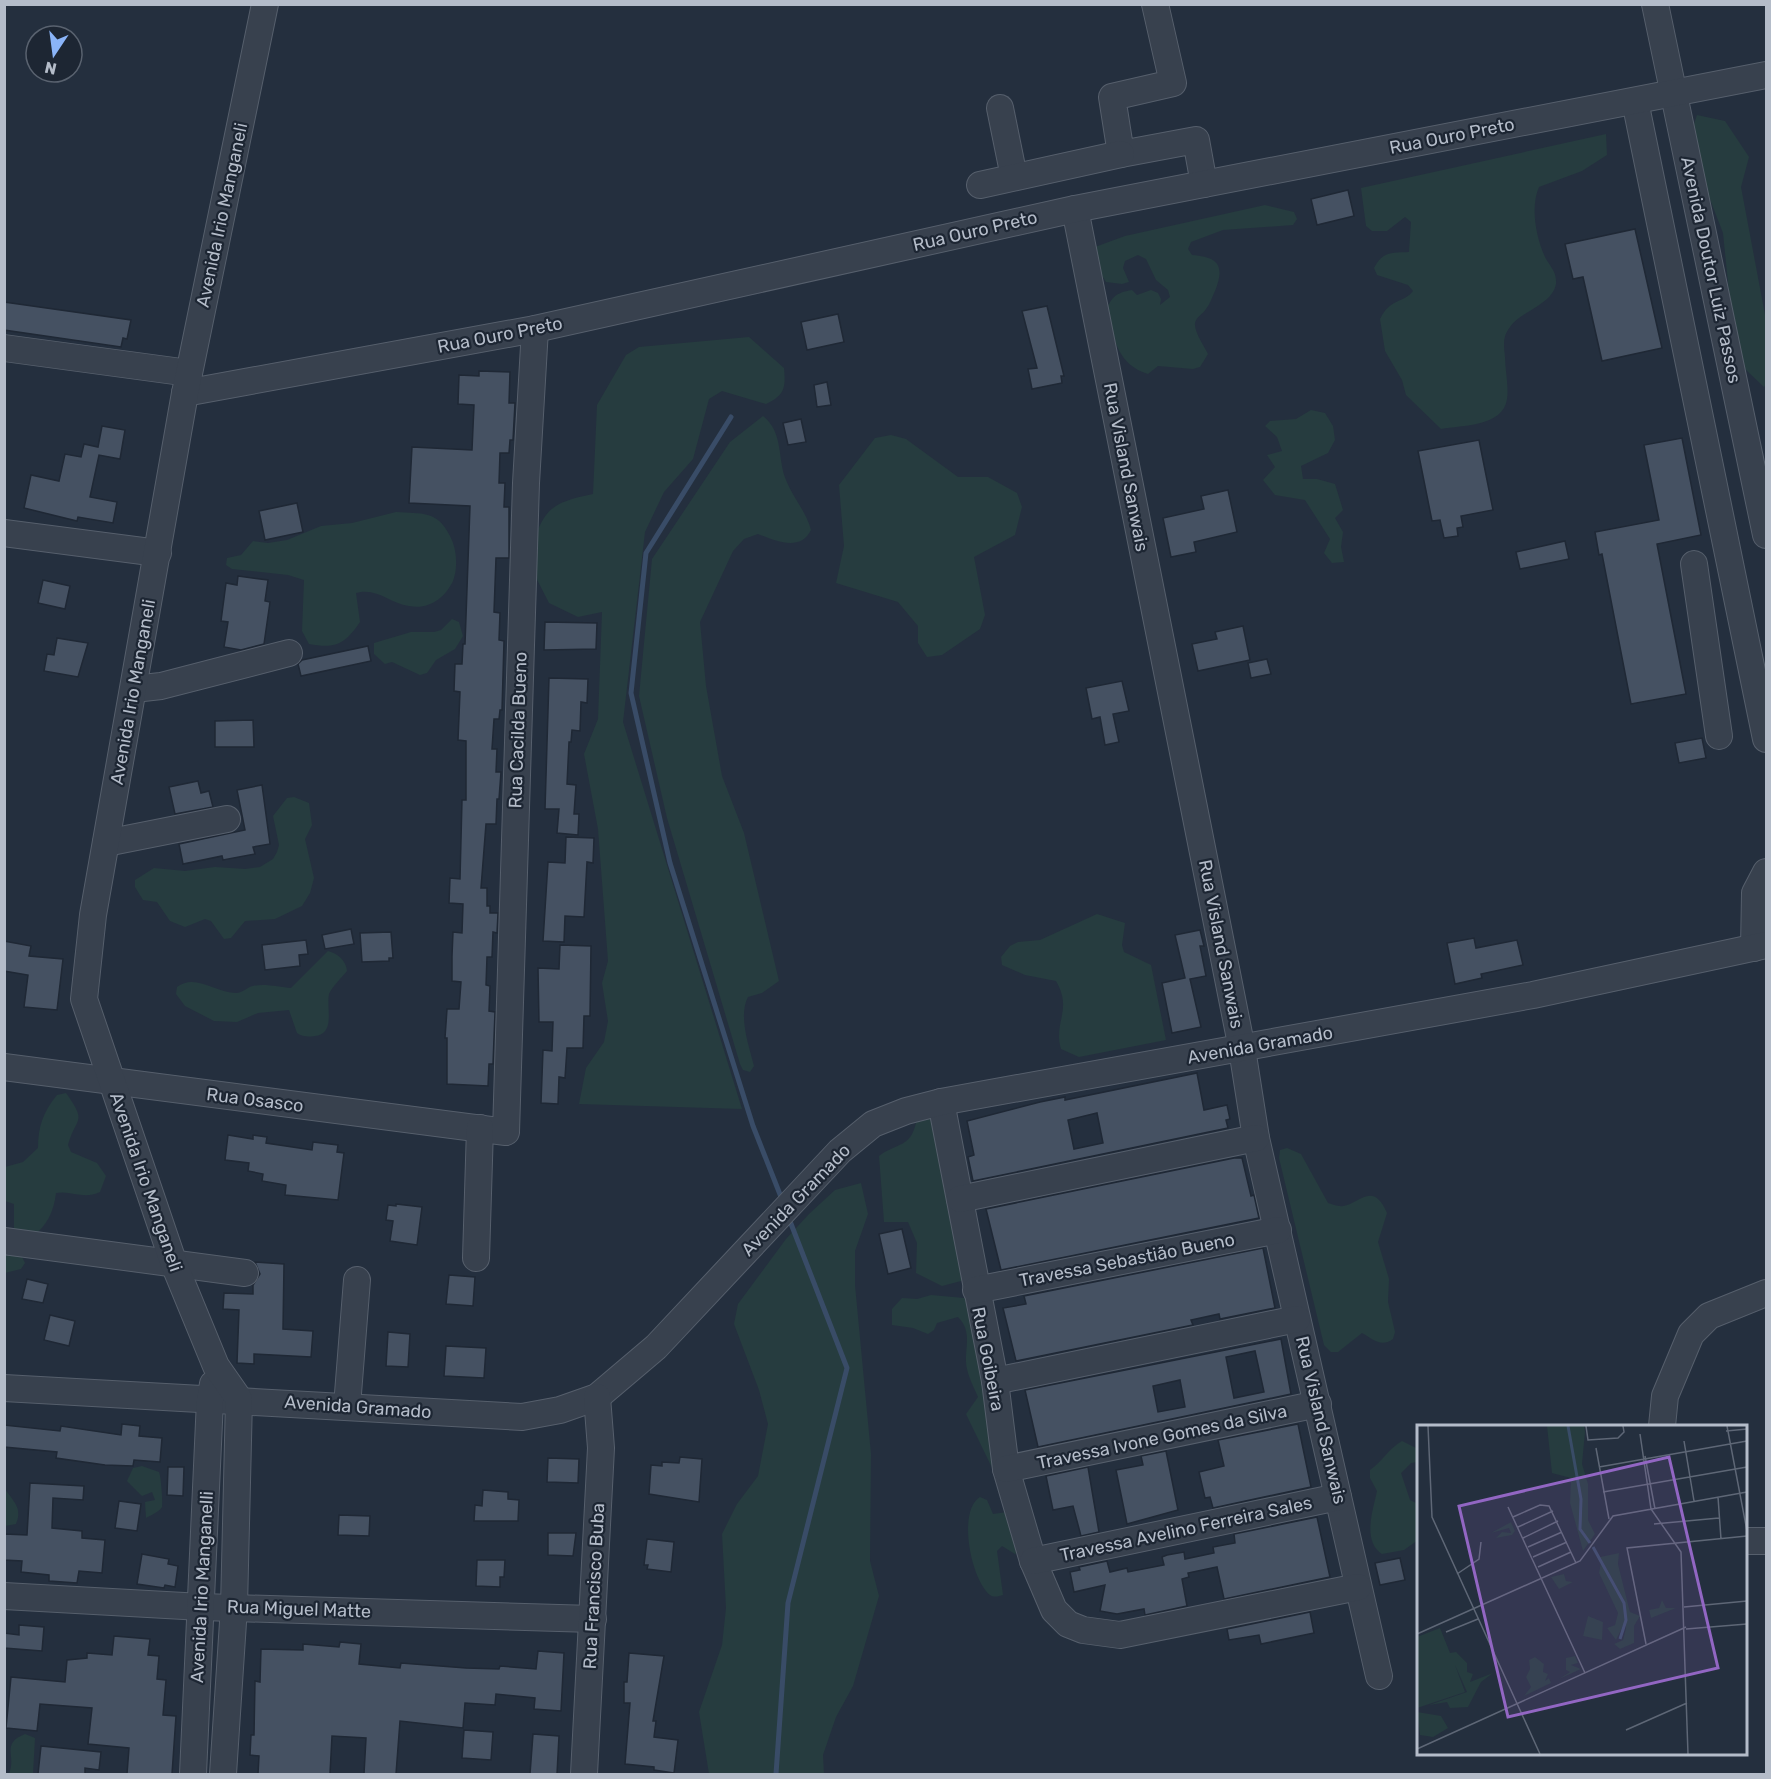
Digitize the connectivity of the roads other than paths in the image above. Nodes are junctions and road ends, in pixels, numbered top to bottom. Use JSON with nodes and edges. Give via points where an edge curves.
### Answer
{"nodes":[{"id":1,"x":265,"y":4,"type":"edge"},
{"id":2,"x":1155,"y":4,"type":"edge"},
{"id":3,"x":1655,"y":4,"type":"edge"},
{"id":4,"x":1767,"y":75,"type":"edge"},
{"id":5,"x":1673,"y":93,"type":"junction"},
{"id":6,"x":1635,"y":100,"type":"junction"},
{"id":7,"x":1000,"y":108,"type":"dead end"},
{"id":8,"x":1121,"y":154,"type":"junction"},
{"id":9,"x":1014,"y":177,"type":"junction"},
{"id":10,"x":1204,"y":184,"type":"junction"},
{"id":11,"x":980,"y":185,"type":"dead end"},
{"id":12,"x":1075,"y":209,"type":"junction"},
{"id":13,"x":535,"y":329,"type":"junction"},
{"id":14,"x":4,"y":348,"type":"edge"},
{"id":15,"x":187,"y":383,"type":"junction"},
{"id":16,"x":4,"y":533,"type":"edge"},
{"id":17,"x":1767,"y":536,"type":"edge"},
{"id":18,"x":158,"y":554,"type":"junction"},
{"id":19,"x":1694,"y":564,"type":"dead end"},
{"id":20,"x":289,"y":653,"type":"dead end"},
{"id":21,"x":1759,"y":670,"type":"edge"},
{"id":22,"x":134,"y":689,"type":"junction"},
{"id":23,"x":1713,"y":699,"type":"junction"},
{"id":24,"x":1719,"y":736,"type":"dead end"},
{"id":25,"x":1767,"y":739,"type":"edge"},
{"id":26,"x":227,"y":819,"type":"dead end"},
{"id":27,"x":106,"y":843,"type":"junction"},
{"id":28,"x":1767,"y":872,"type":"edge"},
{"id":29,"x":1760,"y":947,"type":"edge"},
{"id":30,"x":1242,"y":1049,"type":"junction"},
{"id":31,"x":4,"y":1067,"type":"edge"},
{"id":32,"x":110,"y":1082,"type":"junction"},
{"id":33,"x":940,"y":1102,"type":"junction"},
{"id":34,"x":480,"y":1128,"type":"junction"},
{"id":35,"x":506,"y":1132,"type":"joint"},
{"id":36,"x":1256,"y":1138,"type":"junction"},
{"id":37,"x":960,"y":1199,"type":"junction"},
{"id":38,"x":1278,"y":1230,"type":"junction"},
{"id":39,"x":4,"y":1241,"type":"edge"},
{"id":40,"x":476,"y":1258,"type":"dead end"},
{"id":41,"x":174,"y":1264,"type":"junction"},
{"id":42,"x":245,"y":1273,"type":"dead end"},
{"id":43,"x":357,"y":1280,"type":"dead end"},
{"id":44,"x":975,"y":1290,"type":"junction"},
{"id":45,"x":1767,"y":1293,"type":"edge"},
{"id":46,"x":1298,"y":1319,"type":"junction"},
{"id":47,"x":216,"y":1366,"type":"junction"},
{"id":48,"x":995,"y":1381,"type":"junction"},
{"id":49,"x":4,"y":1388,"type":"edge"},
{"id":50,"x":597,"y":1397,"type":"junction"},
{"id":51,"x":239,"y":1399,"type":"junction"},
{"id":52,"x":210,"y":1400,"type":"junction"},
{"id":53,"x":1318,"y":1404,"type":"junction"},
{"id":54,"x":347,"y":1406,"type":"junction"},
{"id":55,"x":1662,"y":1425,"type":"edge"},
{"id":56,"x":1006,"y":1469,"type":"junction"},
{"id":57,"x":1338,"y":1497,"type":"junction"},
{"id":58,"x":1747,"y":1541,"type":"edge"},
{"id":59,"x":1767,"y":1541,"type":"edge"},
{"id":60,"x":1033,"y":1561,"type":"junction"},
{"id":61,"x":1358,"y":1587,"type":"junction"},
{"id":62,"x":4,"y":1596,"type":"edge"},
{"id":63,"x":202,"y":1607,"type":"junction"},
{"id":64,"x":234,"y":1607,"type":"junction"},
{"id":65,"x":593,"y":1619,"type":"junction"},
{"id":66,"x":1379,"y":1676,"type":"dead end"},
{"id":67,"x":193,"y":1774,"type":"edge"},
{"id":68,"x":223,"y":1774,"type":"edge"},
{"id":69,"x":584,"y":1774,"type":"edge"}],
"edges":[{"from":1,"to":15,"type":"street","name":"Avenida Irio Manganeli"},
{"from":2,"to":8,"type":"street","via":[[1173,83],[1112,97]]},
{"from":3,"to":5,"type":"street","name":"Avenida Doutor Luiz Passos"},
{"from":4,"to":5,"type":"street","name":"Rua Ouro Preto"},
{"from":5,"to":6,"type":"street","name":"Rua Ouro Preto"},
{"from":5,"to":17,"type":"street","name":"Avenida Doutor Luiz Passos"},
{"from":6,"to":10,"type":"street","name":"Rua Ouro Preto"},
{"from":6,"to":21,"type":"street"},
{"from":7,"to":9,"type":"street"},
{"from":8,"to":9,"type":"street"},
{"from":8,"to":10,"type":"street","via":[[1196,140]]},
{"from":9,"to":11,"type":"street"},
{"from":10,"to":12,"type":"street","name":"Rua Ouro Preto"},
{"from":12,"to":13,"type":"street","name":"Rua Ouro Preto"},
{"from":12,"to":30,"type":"street","name":"Rua Visland Sanwais"},
{"from":13,"to":15,"type":"street","name":"Rua Ouro Preto"},
{"from":13,"to":35,"type":"street","name":"Rua Cacilda Bueno","via":[[525,483]]},
{"from":14,"to":15,"type":"street","name":"Rua Ouro Preto"},
{"from":15,"to":18,"type":"street","name":"Avenida Irio Manganeli"},
{"from":16,"to":18,"type":"street"},
{"from":18,"to":22,"type":"street","name":"Avenida Irio Manganeli"},
{"from":19,"to":23,"type":"street"},
{"from":20,"to":22,"type":"street","via":[[161,686]]},
{"from":21,"to":23,"type":"street"},
{"from":21,"to":25,"type":"street"},
{"from":22,"to":27,"type":"street","name":"Avenida Irio Manganeli"},
{"from":23,"to":24,"type":"street"},
{"from":26,"to":27,"type":"street"},
{"from":27,"to":32,"type":"street","name":"Avenida Irio Manganeli","via":[[84,999]]},
{"from":28,"to":29,"type":"street","via":[[1755,893]]},
{"from":29,"to":30,"type":"street","name":"Avenida Gramado","via":[[1533,995]]},
{"from":30,"to":33,"type":"street","name":"Avenida Gramado"},
{"from":30,"to":36,"type":"street","name":"Rua Visland Sanwais"},
{"from":31,"to":32,"type":"street","name":"Rua Osasco"},
{"from":32,"to":34,"type":"street","name":"Rua Osasco"},
{"from":32,"to":41,"type":"street","name":"Avenida Irio Manganeli"},
{"from":33,"to":37,"type":"street","name":"Rua Goibeira"},
{"from":33,"to":50,"type":"street","name":"Avenida Gramado","via":[[873,1124],[840,1150],[656,1347]]},
{"from":34,"to":35,"type":"street","name":"Rua Osasco"},
{"from":34,"to":40,"type":"street"},
{"from":36,"to":37,"type":"street"},
{"from":36,"to":38,"type":"street","name":"Rua Visland Sanwais"},
{"from":37,"to":44,"type":"street","name":"Rua Goibeira"},
{"from":38,"to":44,"type":"street","name":"Travessa Sebastião Bueno"},
{"from":38,"to":46,"type":"street","name":"Rua Visland Sanwais"},
{"from":39,"to":41,"type":"street"},
{"from":41,"to":42,"type":"street"},
{"from":41,"to":47,"type":"street","name":"Avenida Irio Manganeli"},
{"from":43,"to":54,"type":"street"},
{"from":44,"to":48,"type":"street","name":"Rua Goibeira"},
{"from":45,"to":55,"type":"street","via":[[1708,1316],[1691,1334],[1665,1396]]},
{"from":46,"to":48,"type":"street"},
{"from":46,"to":53,"type":"street","name":"Rua Visland Sanwais"},
{"from":47,"to":51,"type":"street","name":"Avenida Irio Manganeli"},
{"from":47,"to":52,"type":"street"},
{"from":48,"to":56,"type":"street","name":"Rua Goibeira"},
{"from":49,"to":52,"type":"street","name":"Avenida Gramado"},
{"from":50,"to":54,"type":"street","name":"Avenida Gramado","via":[[560,1410],[522,1417]]},
{"from":50,"to":65,"type":"street","name":"Rua Francisco Buba","via":[[601,1448]]},
{"from":51,"to":52,"type":"street","name":"Avenida Gramado"},
{"from":51,"to":54,"type":"street","name":"Avenida Gramado"},
{"from":51,"to":64,"type":"street","name":"Avenida Irio Manganelli"},
{"from":52,"to":63,"type":"street","name":"Avenida Irio Manganelli"},
{"from":53,"to":56,"type":"street","name":"Travessa Ivone Gomes da Silva"},
{"from":53,"to":57,"type":"street","name":"Rua Visland Sanwais"},
{"from":56,"to":60,"type":"street","name":"Rua Goibeira"},
{"from":57,"to":60,"type":"street","name":"Travessa Avelino Ferreira Sales"},
{"from":57,"to":61,"type":"street","name":"Rua Visland Sanwais"},
{"from":58,"to":59,"type":"street"},
{"from":60,"to":61,"type":"street","name":"Rua Goibeira","via":[[1054,1610],[1068,1623],[1083,1630],[1120,1635]]},
{"from":61,"to":66,"type":"street","name":"Rua Visland Sanwais"},
{"from":62,"to":63,"type":"street","name":"Rua Miguel Matte"},
{"from":63,"to":64,"type":"street","name":"Rua Miguel Matte"},
{"from":63,"to":67,"type":"street","name":"Avenida Irio Manganelli"},
{"from":64,"to":65,"type":"street","name":"Rua Miguel Matte"},
{"from":64,"to":68,"type":"street","name":"Avenida Irio Manganelli"},
{"from":65,"to":69,"type":"street","name":"Rua Francisco Buba"}]}
